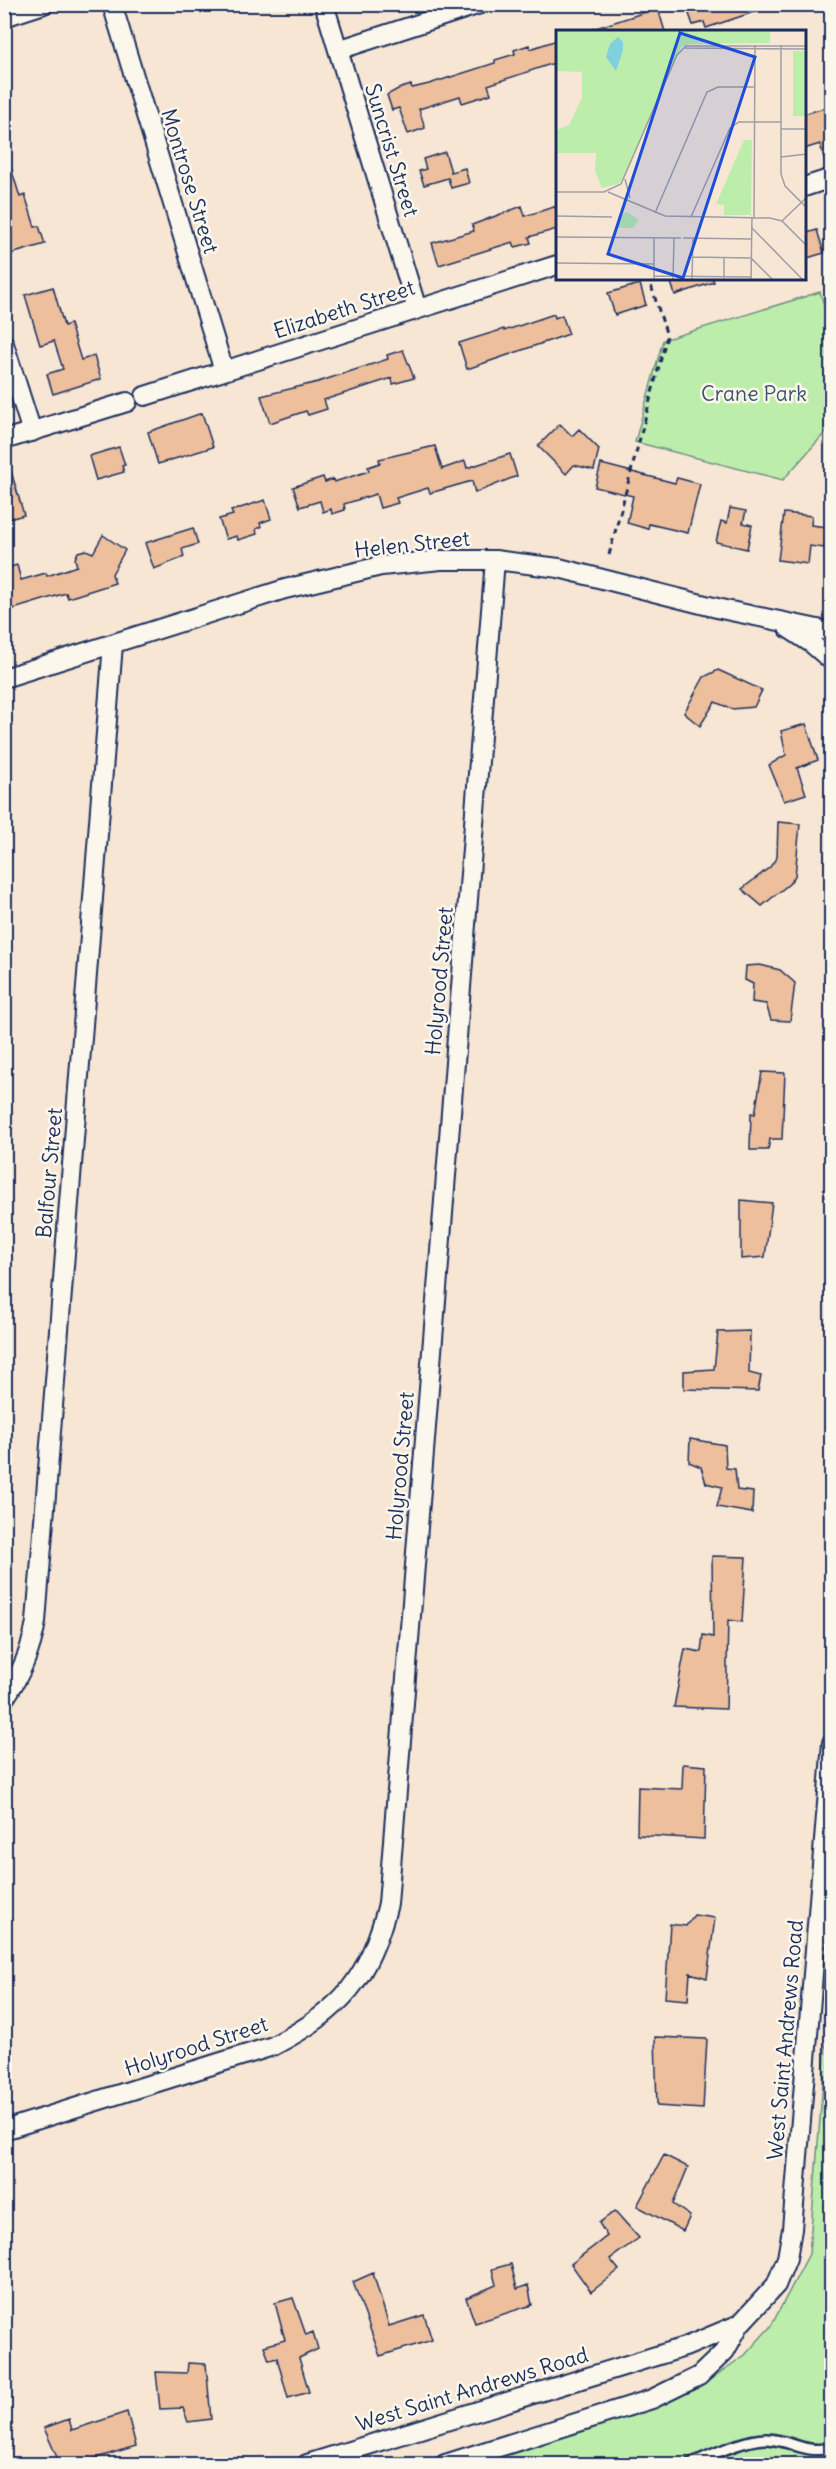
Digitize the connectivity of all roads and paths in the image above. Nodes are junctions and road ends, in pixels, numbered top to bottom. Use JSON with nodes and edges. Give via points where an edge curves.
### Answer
{"nodes":[{"id":1,"x":44,"y":4,"type":"edge"},
{"id":2,"x":112,"y":4,"type":"edge"},
{"id":3,"x":324,"y":4,"type":"edge"},
{"id":4,"x":480,"y":4,"type":"edge"},
{"id":5,"x":4,"y":17,"type":"edge"},
{"id":6,"x":338,"y":50,"type":"junction"},
{"id":7,"x":831,"y":178,"type":"edge"},
{"id":8,"x":806,"y":185,"type":"edge"},
{"id":9,"x":556,"y":265,"type":"edge"},
{"id":10,"x":649,"y":280,"type":"edge"},
{"id":11,"x":417,"y":309,"type":"junction"},
{"id":12,"x":4,"y":344,"type":"edge"},
{"id":13,"x":224,"y":371,"type":"junction"},
{"id":14,"x":145,"y":396,"type":"dead end"},
{"id":15,"x":127,"y":402,"type":"dead end"},
{"id":16,"x":32,"y":432,"type":"junction"},
{"id":17,"x":4,"y":440,"type":"edge"},
{"id":18,"x":609,"y":555,"type":"dead end"},
{"id":19,"x":495,"y":560,"type":"junction"},
{"id":20,"x":780,"y":623,"type":"junction"},
{"id":21,"x":831,"y":632,"type":"edge"},
{"id":22,"x":113,"y":644,"type":"junction"},
{"id":23,"x":831,"y":662,"type":"edge"},
{"id":24,"x":4,"y":678,"type":"edge"},
{"id":25,"x":4,"y":1699,"type":"edge"},
{"id":26,"x":831,"y":1743,"type":"edge"},
{"id":27,"x":4,"y":2130,"type":"edge"},
{"id":28,"x":740,"y":2324,"type":"junction"},
{"id":29,"x":831,"y":2448,"type":"edge"},
{"id":30,"x":356,"y":2457,"type":"edge"},
{"id":31,"x":307,"y":2464,"type":"edge"},
{"id":32,"x":445,"y":2464,"type":"edge"},
{"id":33,"x":690,"y":2464,"type":"edge"}],
"edges":[{"from":1,"to":5,"type":"street"},
{"from":2,"to":13,"type":"street","name":"Montrose Street"},
{"from":3,"to":6,"type":"street","name":"Suncrist Street"},
{"from":4,"to":6,"type":"street"},
{"from":6,"to":11,"type":"street","name":"Suncrist Street"},
{"from":7,"to":8,"type":"street"},
{"from":9,"to":11,"type":"street","name":"Elizabeth Street"},
{"from":10,"to":18,"type":"path","via":[[667,336]]},
{"from":11,"to":13,"type":"street","name":"Elizabeth Street"},
{"from":12,"to":16,"type":"street"},
{"from":13,"to":14,"type":"street","name":"Elizabeth Street"},
{"from":15,"to":16,"type":"street"},
{"from":16,"to":17,"type":"street"},
{"from":19,"to":20,"type":"street","name":"Helen Street","via":[[559,568]]},
{"from":19,"to":22,"type":"street","name":"Helen Street","via":[[441,560],[334,576]]},
{"from":19,"to":27,"type":"street","name":"Holyrood Street","via":[[388,1904],[381,1930],[371,1959],[346,1995],[317,2020],[273,2046]]},
{"from":20,"to":21,"type":"street","name":"Helen Street"},
{"from":20,"to":23,"type":"street"},
{"from":22,"to":24,"type":"street","name":"Helen Street"},
{"from":22,"to":25,"type":"street","name":"Balfour Street","via":[[36,1622],[21,1673]]},
{"from":26,"to":28,"type":"street","name":"West Saint Andrews Road","via":[[792,2229],[787,2258],[776,2285]]},
{"from":28,"to":30,"type":"street","name":"West Saint Andrews Road","via":[[685,2347]]},
{"from":28,"to":32,"type":"street","name":"West Saint Andrews Road","via":[[725,2351],[699,2376],[652,2399]]},
{"from":29,"to":33,"type":"lane","via":[[801,2450],[765,2439]]},
{"from":30,"to":31,"type":"street","name":"West Saint Andrews Road"}]}
